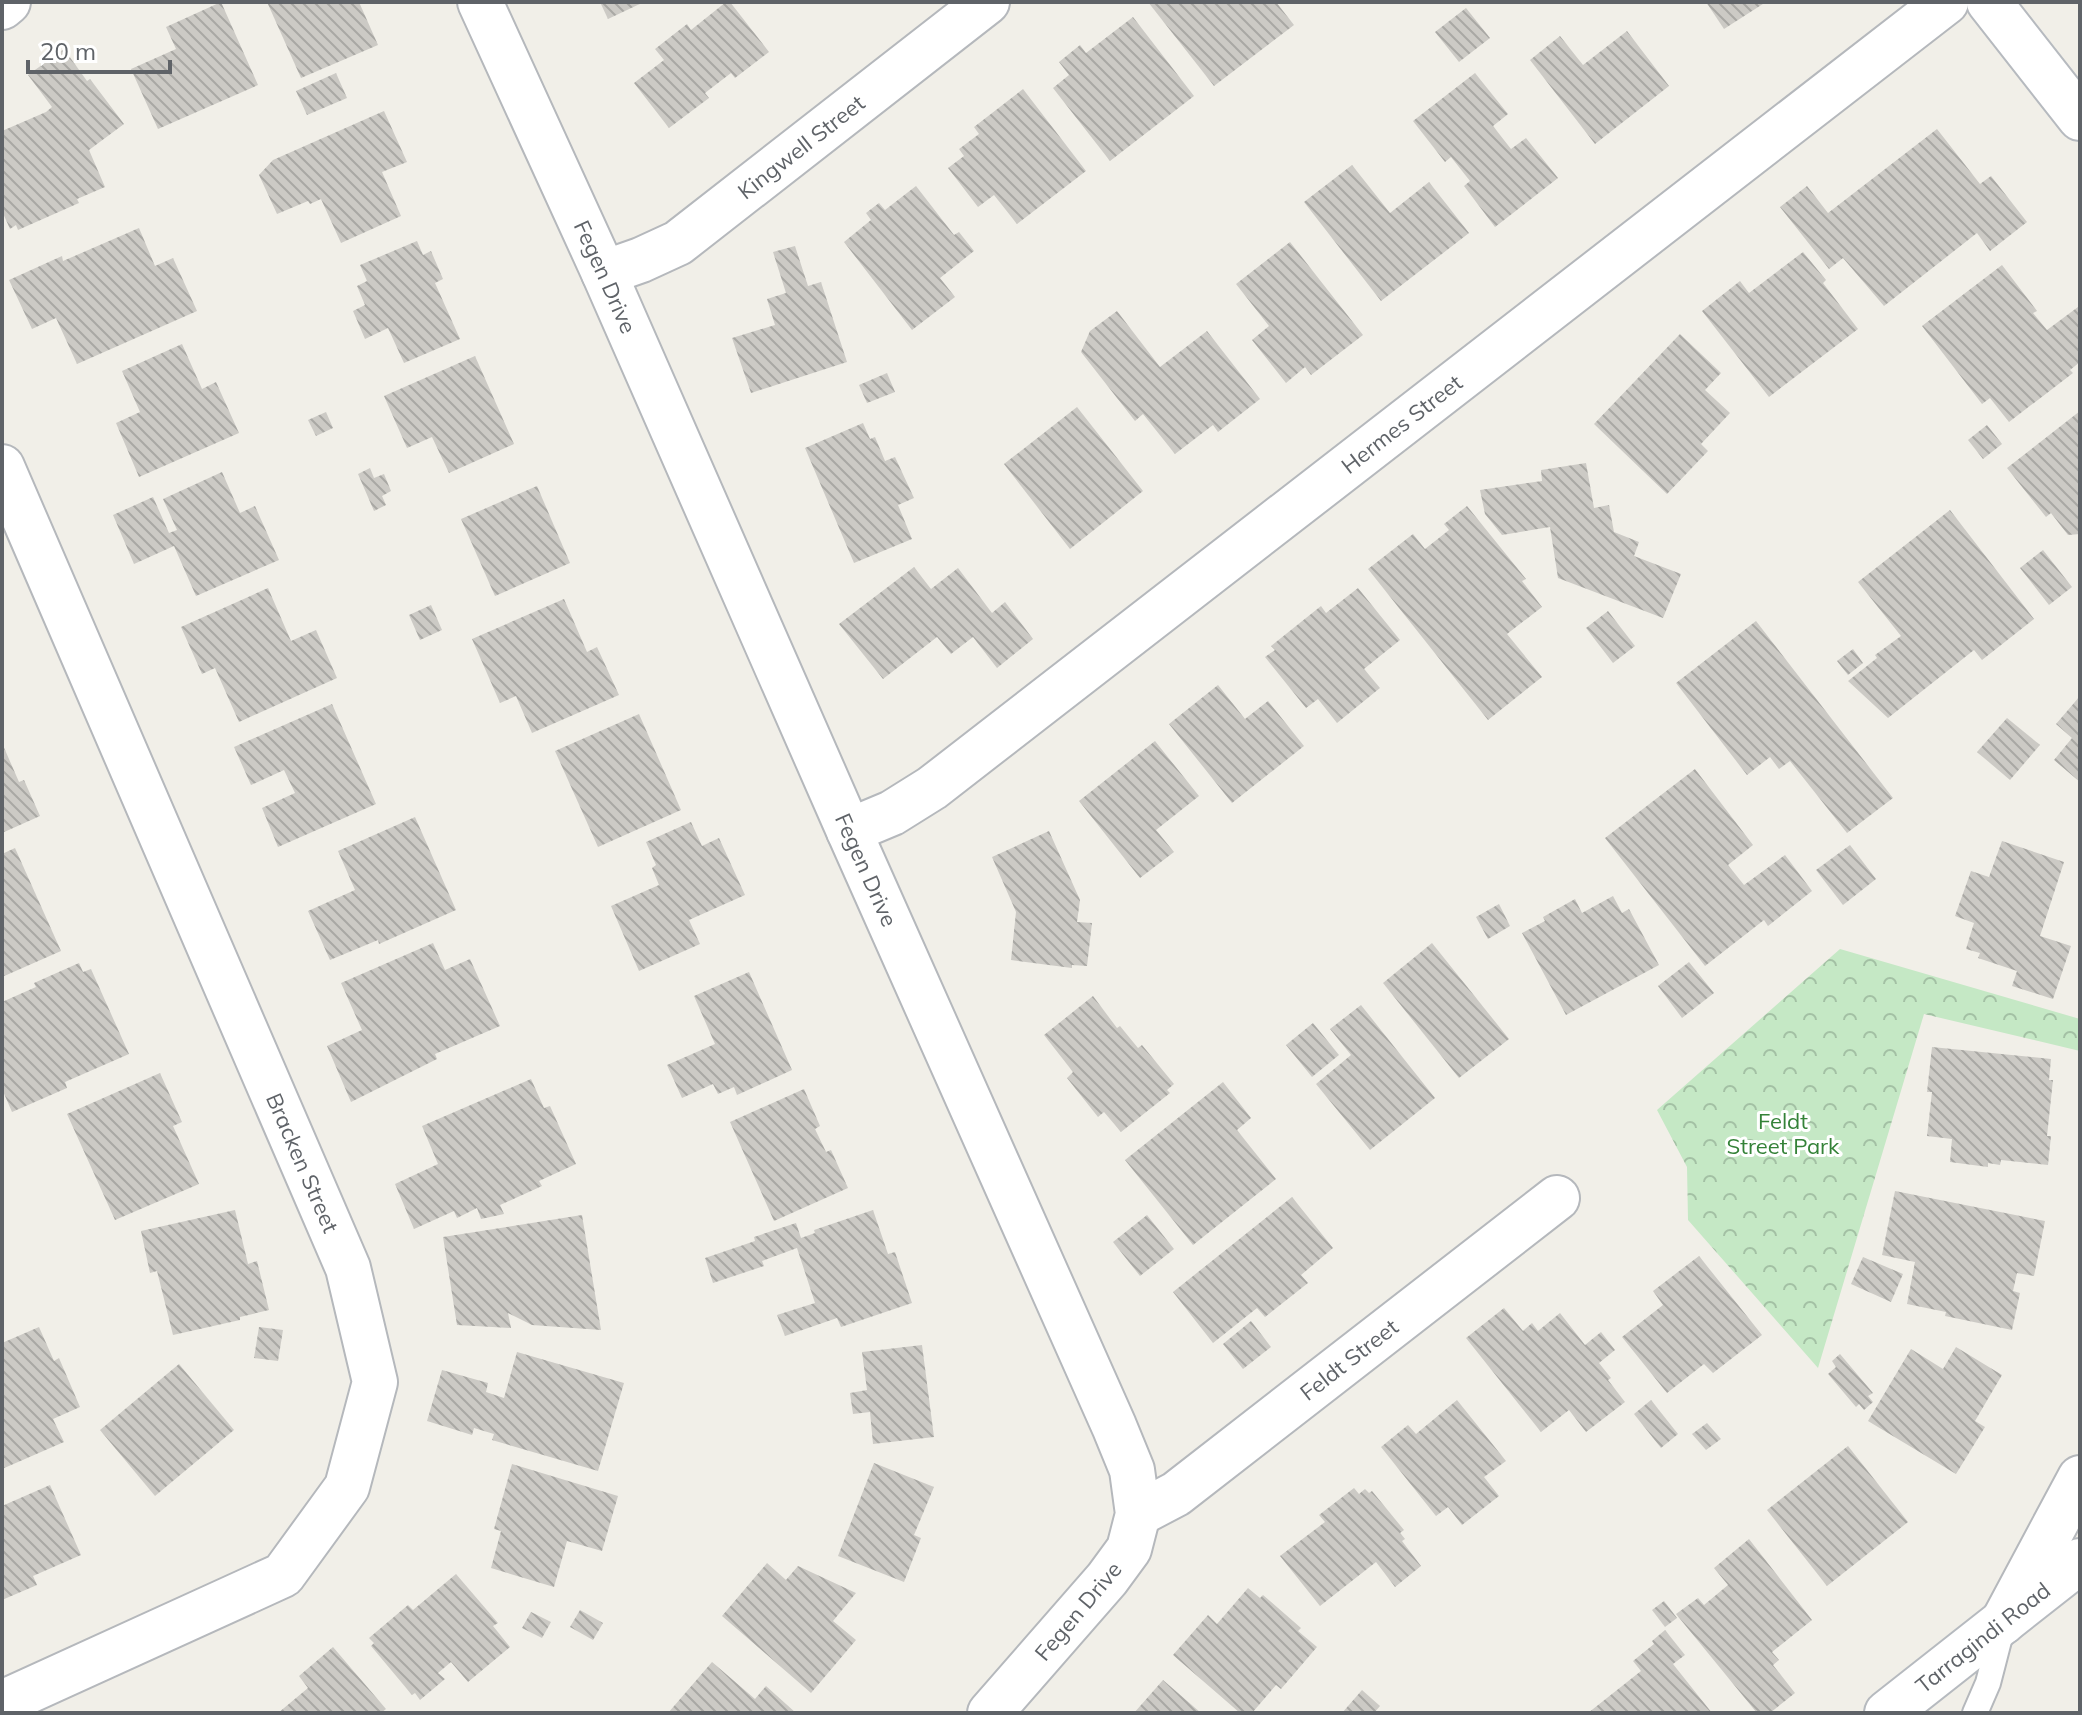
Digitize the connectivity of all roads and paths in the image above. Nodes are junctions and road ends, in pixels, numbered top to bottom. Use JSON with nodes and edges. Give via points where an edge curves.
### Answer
{"nodes":[{"id":1,"x":8,"y":2,"type":"edge"},
{"id":2,"x":480,"y":2,"type":"edge"},
{"id":3,"x":987,"y":2,"type":"edge"},
{"id":4,"x":1946,"y":2,"type":"edge"},
{"id":5,"x":1989,"y":2,"type":"edge"},
{"id":6,"x":2,"y":7,"type":"edge"},
{"id":7,"x":2080,"y":118,"type":"edge"},
{"id":8,"x":604,"y":273,"type":"junction"},
{"id":9,"x":2,"y":467,"type":"edge"},
{"id":10,"x":849,"y":831,"type":"junction"},
{"id":11,"x":1557,"y":1198,"type":"dead end"},
{"id":12,"x":2080,"y":1478,"type":"edge"},
{"id":13,"x":1138,"y":1514,"type":"junction"},
{"id":14,"x":2080,"y":1561,"type":"edge"},
{"id":15,"x":2003,"y":1622,"type":"junction"},
{"id":16,"x":2,"y":1703,"type":"edge"},
{"id":17,"x":990,"y":1713,"type":"edge"},
{"id":18,"x":1887,"y":1713,"type":"edge"},
{"id":19,"x":1975,"y":1713,"type":"edge"}],
"edges":[{"from":1,"to":6,"type":"street"},
{"from":2,"to":8,"type":"street","name":"Fegen Drive"},
{"from":3,"to":8,"type":"street","name":"Kingwell Street","via":[[678,243]]},
{"from":4,"to":10,"type":"street","name":"Hermes Street","via":[[932,788]]},
{"from":5,"to":7,"type":"street"},
{"from":8,"to":10,"type":"street","name":"Fegen Drive"},
{"from":9,"to":16,"type":"street","name":"Bracken Street","via":[[348,1268],[375,1382],[347,1487],[283,1575]]},
{"from":10,"to":13,"type":"street","name":"Fegen Drive","via":[[1114,1426],[1132,1470]]},
{"from":11,"to":13,"type":"street","name":"Feldt Street","via":[[1176,1494]]},
{"from":12,"to":15,"type":"street"},
{"from":13,"to":17,"type":"street","name":"Fegen Drive","via":[[1129,1549],[1107,1579]]},
{"from":14,"to":15,"type":"street","name":"Tarragindi Road"},
{"from":15,"to":18,"type":"street","name":"Tarragindi Road"},
{"from":15,"to":19,"type":"lane"}]}
